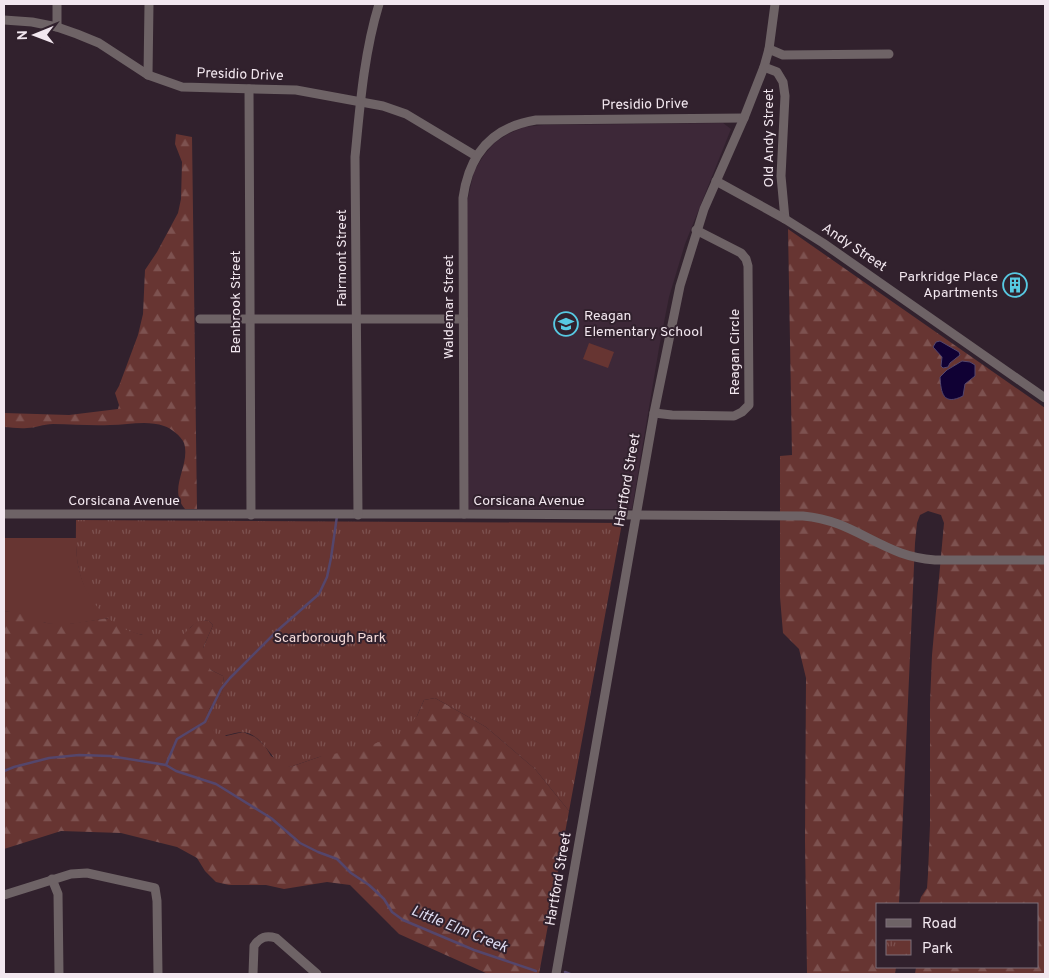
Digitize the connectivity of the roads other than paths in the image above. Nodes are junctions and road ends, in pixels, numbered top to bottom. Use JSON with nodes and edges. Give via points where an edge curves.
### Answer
{"nodes":[{"id":1,"x":57,"y":4,"type":"edge"},
{"id":2,"x":148,"y":4,"type":"edge"},
{"id":3,"x":379,"y":4,"type":"edge"},
{"id":4,"x":775,"y":4,"type":"edge"},
{"id":5,"x":4,"y":20,"type":"edge"},
{"id":6,"x":57,"y":27,"type":"junction"},
{"id":7,"x":769,"y":49,"type":"junction"},
{"id":8,"x":889,"y":54,"type":"dead end"},
{"id":9,"x":764,"y":67,"type":"junction"},
{"id":10,"x":148,"y":75,"type":"junction"},
{"id":11,"x":249,"y":89,"type":"junction"},
{"id":12,"x":360,"y":101,"type":"junction"},
{"id":13,"x":744,"y":118,"type":"junction"},
{"id":14,"x":517,"y":124,"type":"joint"},
{"id":15,"x":476,"y":156,"type":"junction"},
{"id":16,"x":716,"y":181,"type":"junction"},
{"id":17,"x":785,"y":219,"type":"junction"},
{"id":18,"x":696,"y":230,"type":"junction"},
{"id":19,"x":200,"y":319,"type":"dead end"},
{"id":20,"x":250,"y":319,"type":"junction"},
{"id":21,"x":356,"y":319,"type":"junction"},
{"id":22,"x":462,"y":319,"type":"junction"},
{"id":23,"x":1045,"y":398,"type":"edge"},
{"id":24,"x":654,"y":413,"type":"junction"},
{"id":25,"x":4,"y":514,"type":"edge"},
{"id":26,"x":464,"y":514,"type":"junction"},
{"id":27,"x":251,"y":515,"type":"junction"},
{"id":28,"x":358,"y":515,"type":"junction"},
{"id":29,"x":636,"y":515,"type":"junction"},
{"id":30,"x":1045,"y":560,"type":"edge"},
{"id":31,"x":52,"y":879,"type":"junction"},
{"id":32,"x":4,"y":895,"type":"edge"},
{"id":33,"x":59,"y":974,"type":"edge"},
{"id":34,"x":158,"y":974,"type":"edge"},
{"id":35,"x":253,"y":974,"type":"edge"},
{"id":36,"x":317,"y":974,"type":"edge"},
{"id":37,"x":556,"y":974,"type":"edge"}],
"edges":[{"from":1,"to":6,"type":"street"},
{"from":2,"to":10,"type":"street"},
{"from":3,"to":12,"type":"street","name":"Fairmont Street","via":[[370,35]]},
{"from":4,"to":7,"type":"street","name":"Hartford Street"},
{"from":5,"to":6,"type":"street","name":"Presidio Drive"},
{"from":6,"to":10,"type":"street","name":"Presidio Drive","via":[[99,43]]},
{"from":7,"to":8,"type":"street","via":[[782,55]]},
{"from":7,"to":9,"type":"street","name":"Hartford Street"},
{"from":9,"to":13,"type":"street","name":"Hartford Street"},
{"from":9,"to":17,"type":"street","name":"Old Andy Street","via":[[777,72],[786,96],[782,176]]},
{"from":10,"to":11,"type":"street","name":"Presidio Drive","via":[[182,87]]},
{"from":11,"to":12,"type":"street","name":"Presidio Drive","via":[[296,90]]},
{"from":11,"to":20,"type":"street","name":"Benbrook Street"},
{"from":12,"to":15,"type":"street","name":"Presidio Drive","via":[[406,114]]},
{"from":12,"to":21,"type":"street","name":"Fairmont Street","via":[[355,157]]},
{"from":13,"to":14,"type":"street","name":"Presidio Drive","via":[[536,120]]},
{"from":13,"to":16,"type":"street","name":"Hartford Street"},
{"from":14,"to":15,"type":"street","name":"Waldemar Street","via":[[490,140]]},
{"from":15,"to":22,"type":"street","name":"Waldemar Street","via":[[468,172],[463,198]]},
{"from":16,"to":17,"type":"street","name":"Andy Street"},
{"from":16,"to":18,"type":"street","name":"Hartford Street"},
{"from":17,"to":23,"type":"street","name":"Andy Street"},
{"from":18,"to":24,"type":"street","name":"Hartford Street","via":[[680,286]]},
{"from":18,"to":24,"type":"street","name":"Reagan Circle","via":[[741,253],[748,266],[748,405],[734,416]]},
{"from":19,"to":20,"type":"street"},
{"from":20,"to":21,"type":"street"},
{"from":20,"to":27,"type":"street","name":"Benbrook Street"},
{"from":21,"to":22,"type":"street"},
{"from":21,"to":28,"type":"street","name":"Fairmont Street"},
{"from":22,"to":26,"type":"street","name":"Waldemar Street"},
{"from":24,"to":29,"type":"street","name":"Hartford Street"},
{"from":25,"to":27,"type":"street","name":"Corsicana Avenue"},
{"from":26,"to":28,"type":"street","name":"Corsicana Avenue"},
{"from":26,"to":29,"type":"street","name":"Corsicana Avenue"},
{"from":27,"to":28,"type":"street","name":"Corsicana Avenue"},
{"from":29,"to":30,"type":"street","name":"Corsicana Avenue","via":[[820,518],[854,529],[887,547],[918,558]]},
{"from":29,"to":37,"type":"street","name":"Hartford Street"},
{"from":31,"to":32,"type":"street"},
{"from":31,"to":33,"type":"street","via":[[58,894]]},
{"from":31,"to":34,"type":"street","via":[[87,873],[155,888]]},
{"from":35,"to":36,"type":"street","via":[[254,946],[262,937],[269,936],[276,938]]}]}
